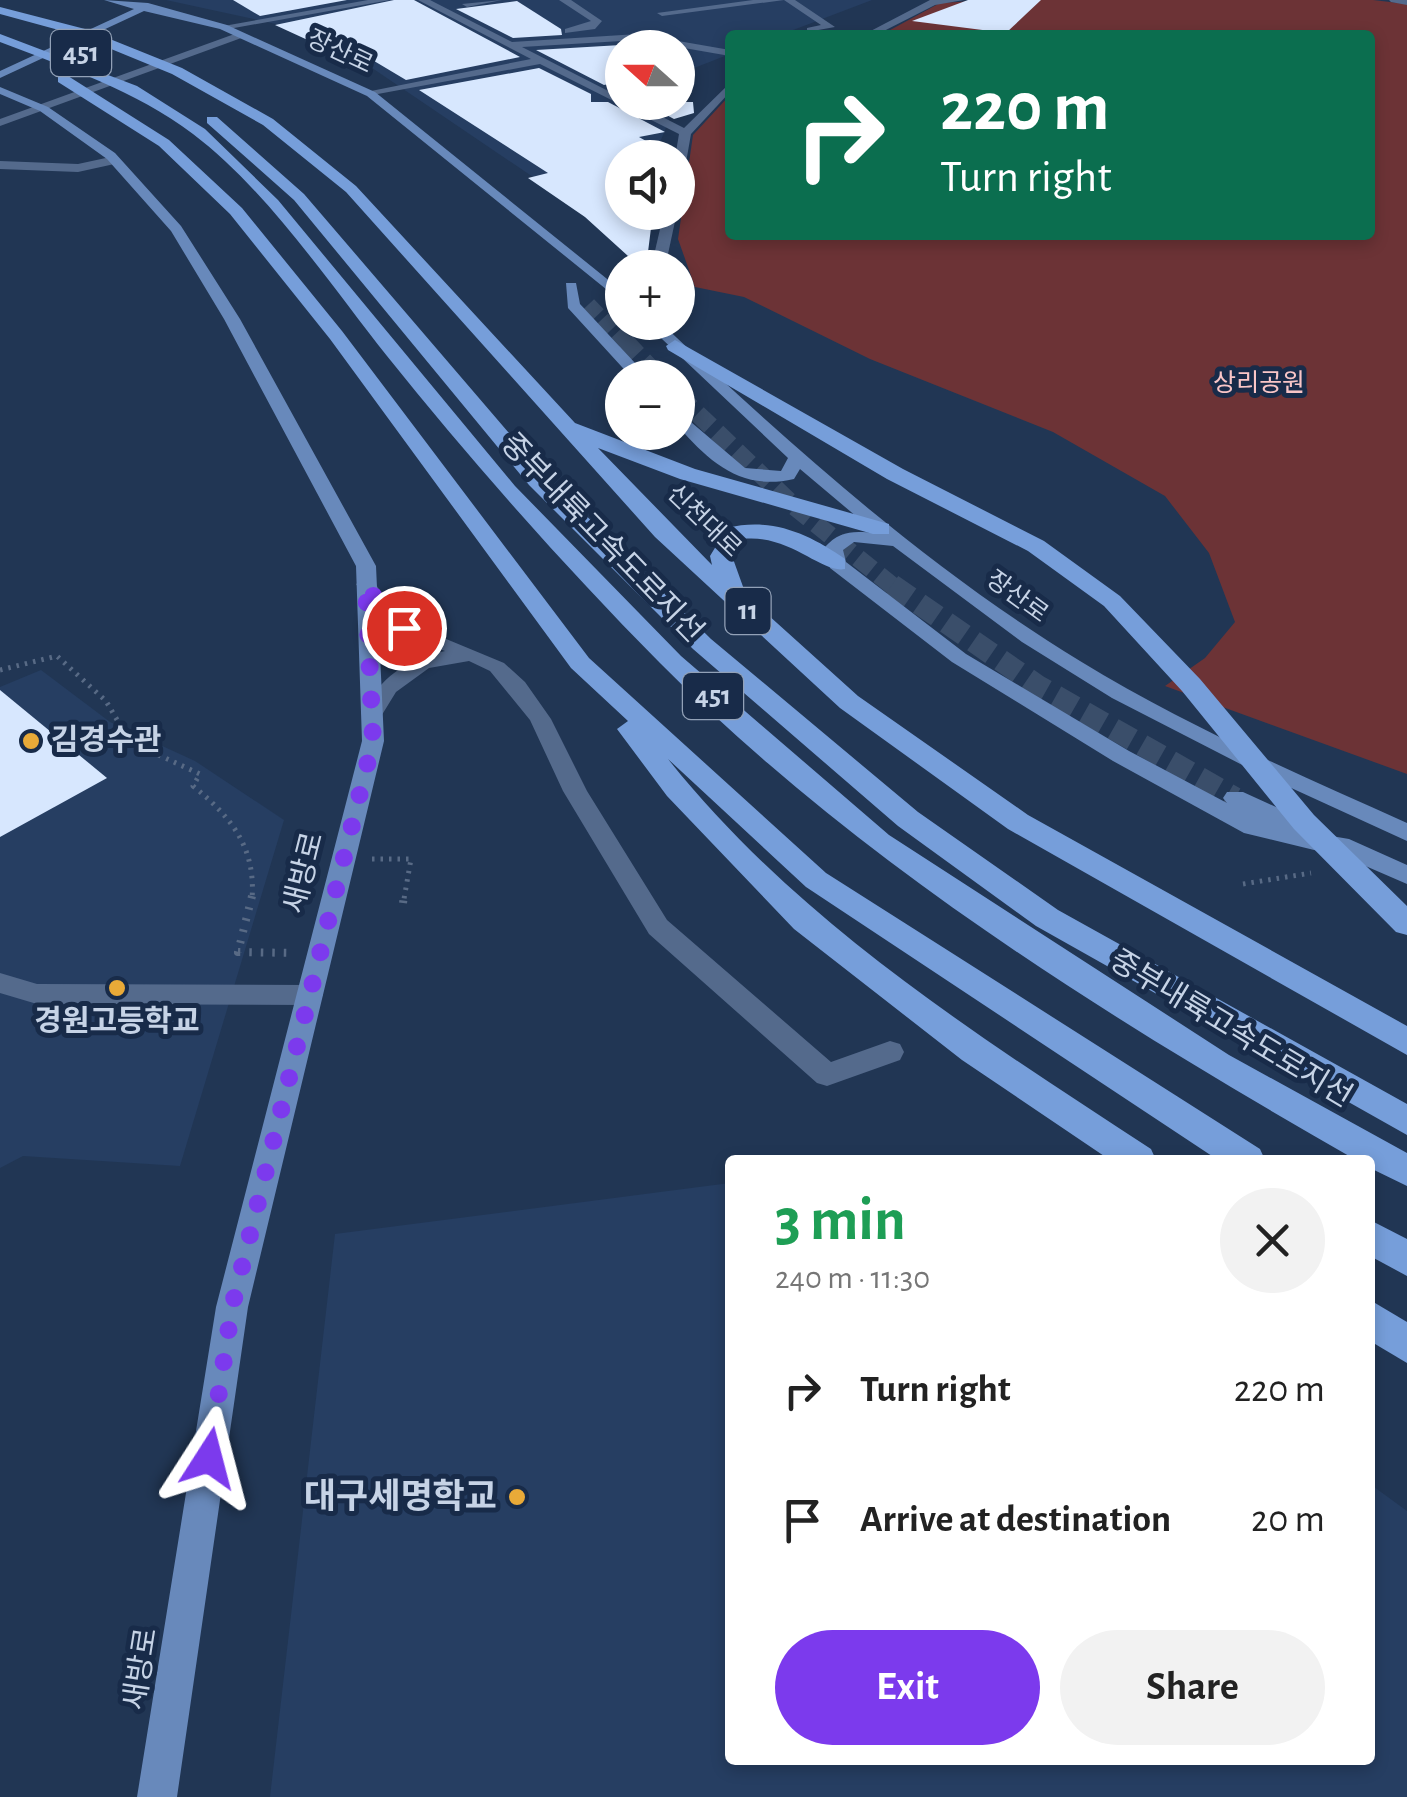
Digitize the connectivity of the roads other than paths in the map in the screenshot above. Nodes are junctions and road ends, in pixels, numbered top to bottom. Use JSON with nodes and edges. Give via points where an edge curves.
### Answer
{"nodes":[{"id":1,"x":109,"y":0,"type":"edge"},
{"id":2,"x":162,"y":0,"type":"edge"},
{"id":3,"x":385,"y":0,"type":"edge"},
{"id":4,"x":424,"y":0,"type":"edge"},
{"id":5,"x":497,"y":0,"type":"edge"},
{"id":6,"x":564,"y":0,"type":"edge"},
{"id":7,"x":780,"y":0,"type":"edge"},
{"id":8,"x":789,"y":0,"type":"edge"},
{"id":9,"x":960,"y":0,"type":"edge"},
{"id":10,"x":1394,"y":0,"type":"edge"},
{"id":11,"x":463,"y":2,"type":"edge"},
{"id":12,"x":1407,"y":2,"type":"edge"},
{"id":13,"x":144,"y":8,"type":"junction"},
{"id":14,"x":0,"y":10,"type":"edge"},
{"id":15,"x":662,"y":13,"type":"dead end"},
{"id":16,"x":223,"y":28,"type":"junction"},
{"id":17,"x":2,"y":30,"type":"edge"},
{"id":18,"x":811,"y":30,"type":"dead end"},
{"id":19,"x":878,"y":30,"type":"edge"},
{"id":20,"x":240,"y":35,"type":"junction"},
{"id":21,"x":515,"y":44,"type":"junction"},
{"id":22,"x":725,"y":52,"type":"edge"},
{"id":23,"x":0,"y":55,"type":"edge"},
{"id":24,"x":539,"y":61,"type":"junction"},
{"id":25,"x":0,"y":75,"type":"edge"},
{"id":26,"x":142,"y":88,"type":"junction"},
{"id":27,"x":0,"y":90,"type":"edge"},
{"id":28,"x":725,"y":91,"type":"edge"},
{"id":29,"x":605,"y":93,"type":"edge"},
{"id":30,"x":371,"y":94,"type":"junction"},
{"id":31,"x":44,"y":110,"type":"junction"},
{"id":32,"x":658,"y":120,"type":"edge"},
{"id":33,"x":0,"y":123,"type":"edge"},
{"id":34,"x":685,"y":134,"type":"junction"},
{"id":35,"x":684,"y":140,"type":"edge"},
{"id":36,"x":115,"y":160,"type":"junction"},
{"id":37,"x":0,"y":165,"type":"edge"},
{"id":38,"x":517,"y":213,"type":"junction"},
{"id":39,"x":605,"y":284,"type":"tunnel mouth"},
{"id":40,"x":571,"y":286,"type":"junction"},
{"id":41,"x":589,"y":304,"type":"tunnel mouth"},
{"id":42,"x":669,"y":340,"type":"edge"},
{"id":43,"x":675,"y":346,"type":"junction"},
{"id":44,"x":624,"y":360,"type":"tunnel mouth"},
{"id":45,"x":552,"y":415,"type":"junction"},
{"id":46,"x":695,"y":436,"type":"edge"},
{"id":47,"x":704,"y":446,"type":"junction"},
{"id":48,"x":797,"y":458,"type":"junction"},
{"id":49,"x":656,"y":464,"type":"junction"},
{"id":50,"x":881,"y":529,"type":"junction"},
{"id":51,"x":899,"y":543,"type":"junction"},
{"id":52,"x":837,"y":564,"type":"junction"},
{"id":53,"x":366,"y":584,"type":"junction"},
{"id":54,"x":734,"y":598,"type":"junction"},
{"id":55,"x":475,"y":656,"type":"junction"},
{"id":56,"x":580,"y":663,"type":"junction"},
{"id":57,"x":372,"y":713,"type":"junction"},
{"id":58,"x":1235,"y":798,"type":"tunnel mouth"},
{"id":59,"x":1407,"y":833,"type":"edge"},
{"id":60,"x":1353,"y":851,"type":"junction"},
{"id":61,"x":1407,"y":875,"type":"edge"},
{"id":62,"x":1407,"y":924,"type":"edge"},
{"id":63,"x":0,"y":984,"type":"edge"},
{"id":64,"x":310,"y":995,"type":"junction"},
{"id":65,"x":1407,"y":1042,"type":"edge"},
{"id":66,"x":890,"y":1052,"type":"dead end"},
{"id":67,"x":1407,"y":1121,"type":"edge"},
{"id":68,"x":1130,"y":1155,"type":"edge"},
{"id":69,"x":1238,"y":1155,"type":"edge"},
{"id":70,"x":1407,"y":1171,"type":"edge"},
{"id":71,"x":1375,"y":1239,"type":"edge"},
{"id":72,"x":1407,"y":1259,"type":"edge"},
{"id":73,"x":1375,"y":1322,"type":"edge"},
{"id":74,"x":1407,"y":1345,"type":"edge"},
{"id":75,"x":157,"y":1797,"type":"edge"}],
"edges":[{"from":1,"to":13,"type":"main road","name":"장산로"},
{"from":2,"to":13,"type":"main road"},
{"from":3,"to":16,"type":"street"},
{"from":4,"to":21,"type":"street"},
{"from":5,"to":11,"type":"street"},
{"from":6,"to":11,"type":"street","via":[[596,24],[514,35]]},
{"from":7,"to":15,"type":"street"},
{"from":8,"to":18,"type":"street","via":[[830,27]]},
{"from":9,"to":19,"type":"street","via":[[934,2]]},
{"from":10,"to":12,"type":"street"},
{"from":13,"to":16,"type":"main road","name":"장산로"},
{"from":13,"to":25,"type":"main road"},
{"from":14,"to":45,"type":"highway","name":"신천대로","number":"11","via":[[177,71],[268,122],[351,189]]},
{"from":16,"to":20,"type":"main road","name":"장산로"},
{"from":17,"to":26,"type":"highway","name":"중부내륙고속도로지선","number":"451"},
{"from":17,"to":26,"type":"highway","name":"중부내륙고속도로지선","number":"451","via":[[52,40]]},
{"from":20,"to":30,"type":"main road","name":"장산로"},
{"from":20,"to":31,"type":"street"},
{"from":21,"to":22,"type":"street","via":[[638,37]]},
{"from":21,"to":24,"type":"street"},
{"from":23,"to":56,"type":"highway","via":[[108,104],[164,143],[236,211]]},
{"from":24,"to":29,"type":"street"},
{"from":24,"to":30,"type":"street"},
{"from":26,"to":67,"type":"highway","name":"중부내륙고속도로지선","number":"451","via":[[216,122],[299,197],[537,480],[702,644],[908,819],[1047,918]]},
{"from":26,"to":70,"type":"highway","name":"중부내륙고속도로지선","number":"451","via":[[200,132],[272,203],[506,491],[672,661],[879,842],[1217,1064]]},
{"from":27,"to":31,"type":"main road","name":"새방로"},
{"from":28,"to":34,"type":"street"},
{"from":30,"to":38,"type":"main road","name":"장산로"},
{"from":31,"to":33,"type":"street"},
{"from":31,"to":36,"type":"main road","name":"새방로"},
{"from":32,"to":34,"type":"street"},
{"from":34,"to":35,"type":"street"},
{"from":36,"to":37,"type":"street","via":[[78,168]]},
{"from":36,"to":53,"type":"main road","name":"새방로","via":[[176,229],[232,319],[366,566]]},
{"from":38,"to":39,"type":"main road","name":"장산로"},
{"from":38,"to":40,"type":"main road","name":"장산로"},
{"from":40,"to":41,"type":"main road","name":"장산로"},
{"from":40,"to":44,"type":"main road","via":[[573,306]]},
{"from":42,"to":43,"type":"main road","name":"장산로"},
{"from":43,"to":48,"type":"main road","name":"장산로"},
{"from":43,"to":62,"type":"highway","via":[[895,474],[1036,546],[1112,600],[1304,822]]},
{"from":45,"to":49,"type":"highway"},
{"from":45,"to":54,"type":"highway","name":"신천대로","number":"11"},
{"from":46,"to":47,"type":"main road"},
{"from":47,"to":48,"type":"main road","via":[[735,472],[774,478],[788,474]]},
{"from":47,"to":49,"type":"highway","via":[[702,460]]},
{"from":48,"to":50,"type":"main road","name":"장산로"},
{"from":49,"to":50,"type":"highway"},
{"from":50,"to":51,"type":"main road","name":"장산로"},
{"from":51,"to":52,"type":"main road","via":[[850,536],[833,548]]},
{"from":51,"to":59,"type":"main road","name":"장산로","via":[[1031,640],[1172,720]]},
{"from":52,"to":54,"type":"highway","via":[[796,535],[735,533],[721,556]]},
{"from":52,"to":60,"type":"main road","via":[[960,658],[1121,756],[1252,827]]},
{"from":53,"to":55,"type":"street","via":[[385,615],[404,628]]},
{"from":53,"to":57,"type":"main road","name":"새방로"},
{"from":54,"to":65,"type":"highway","name":"신천대로","number":"11","via":[[849,702],[1018,822]]},
{"from":55,"to":57,"type":"street","via":[[436,656],[417,664],[396,678]]},
{"from":55,"to":66,"type":"street","via":[[517,687],[540,718],[575,791],[658,927],[828,1076]]},
{"from":56,"to":68,"type":"highway","via":[[677,790],[804,921],[974,1051]]},
{"from":56,"to":69,"type":"highway","via":[[816,880]]},
{"from":57,"to":64,"type":"main road","name":"새방로","via":[[373,741]]},
{"from":58,"to":60,"type":"main road"},
{"from":60,"to":61,"type":"main road"},
{"from":63,"to":64,"type":"street","via":[[37,994]]},
{"from":64,"to":75,"type":"main road","name":"새방로","via":[[232,1307]]},
{"from":71,"to":72,"type":"highway"},
{"from":73,"to":74,"type":"highway"}]}
